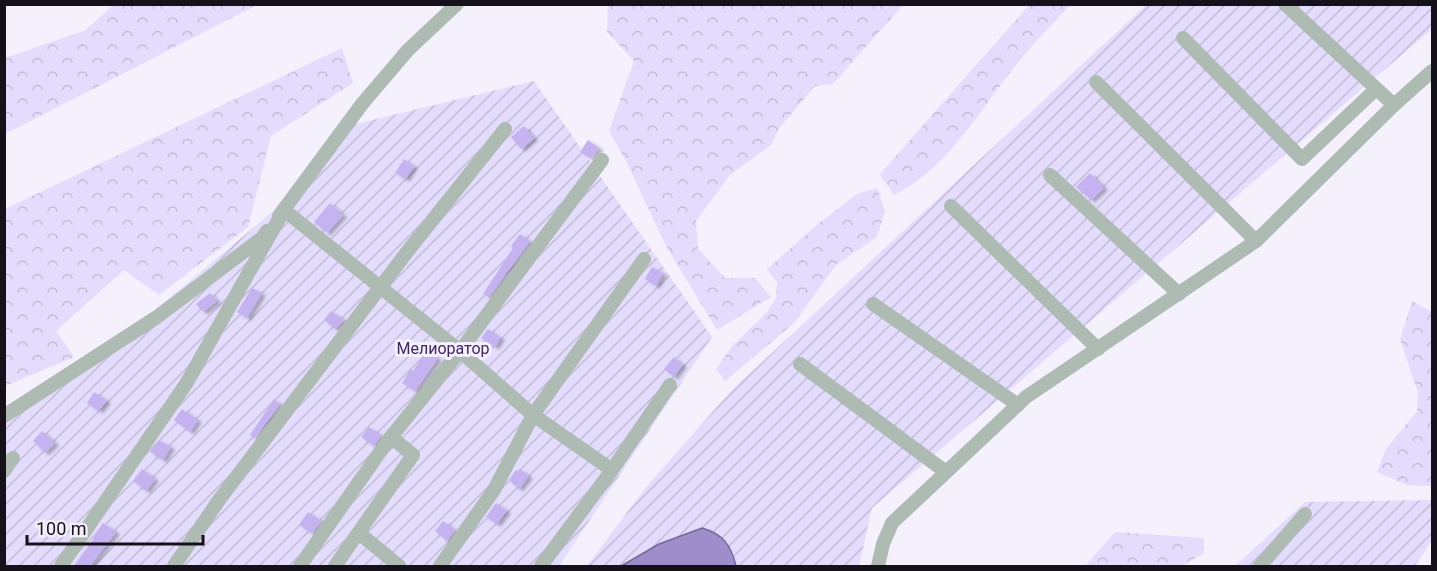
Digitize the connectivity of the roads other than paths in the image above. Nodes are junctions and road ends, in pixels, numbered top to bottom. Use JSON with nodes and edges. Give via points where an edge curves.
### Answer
{"nodes":[{"id":1,"x":457,"y":4,"type":"edge"},
{"id":2,"x":1285,"y":4,"type":"edge"},
{"id":3,"x":1183,"y":38,"type":"dead end"},
{"id":4,"x":1432,"y":71,"type":"edge"},
{"id":5,"x":1096,"y":82,"type":"dead end"},
{"id":6,"x":1376,"y":89,"type":"junction"},
{"id":7,"x":1394,"y":105,"type":"junction"},
{"id":8,"x":505,"y":129,"type":"dead end"},
{"id":9,"x":602,"y":160,"type":"dead end"},
{"id":10,"x":1050,"y":175,"type":"dead end"},
{"id":11,"x":951,"y":206,"type":"dead end"},
{"id":12,"x":284,"y":210,"type":"junction"},
{"id":13,"x":1256,"y":241,"type":"junction"},
{"id":14,"x":644,"y":258,"type":"dead end"},
{"id":15,"x":381,"y":288,"type":"junction"},
{"id":16,"x":1179,"y":294,"type":"junction"},
{"id":17,"x":873,"y":304,"type":"dead end"},
{"id":18,"x":1098,"y":349,"type":"junction"},
{"id":19,"x":460,"y":351,"type":"junction"},
{"id":20,"x":800,"y":363,"type":"dead end"},
{"id":21,"x":670,"y":384,"type":"dead end"},
{"id":22,"x":1017,"y":405,"type":"junction"},
{"id":23,"x":533,"y":415,"type":"junction"},
{"id":24,"x":4,"y":416,"type":"edge"},
{"id":25,"x":391,"y":437,"type":"junction"},
{"id":26,"x":13,"y":458,"type":"dead end"},
{"id":27,"x":612,"y":470,"type":"junction"},
{"id":28,"x":4,"y":471,"type":"edge"},
{"id":29,"x":946,"y":472,"type":"junction"},
{"id":30,"x":1305,"y":514,"type":"dead end"},
{"id":31,"x":359,"y":533,"type":"junction"},
{"id":32,"x":61,"y":567,"type":"edge"},
{"id":33,"x":174,"y":567,"type":"edge"},
{"id":34,"x":300,"y":567,"type":"edge"},
{"id":35,"x":335,"y":567,"type":"edge"},
{"id":36,"x":399,"y":567,"type":"edge"},
{"id":37,"x":440,"y":567,"type":"edge"},
{"id":38,"x":542,"y":567,"type":"edge"},
{"id":39,"x":878,"y":567,"type":"edge"},
{"id":40,"x":1260,"y":567,"type":"edge"}],
"edges":[{"from":1,"to":12,"type":"street","via":[[408,50],[362,104]]},
{"from":2,"to":6,"type":"street"},
{"from":3,"to":6,"type":"street","via":[[1302,159]]},
{"from":4,"to":7,"type":"street"},
{"from":5,"to":13,"type":"street"},
{"from":6,"to":7,"type":"street"},
{"from":7,"to":13,"type":"street"},
{"from":8,"to":15,"type":"street"},
{"from":9,"to":19,"type":"street"},
{"from":10,"to":16,"type":"street"},
{"from":11,"to":18,"type":"street"},
{"from":12,"to":15,"type":"street"},
{"from":12,"to":24,"type":"street","via":[[261,238],[157,317]]},
{"from":12,"to":32,"type":"street","via":[[186,384]]},
{"from":13,"to":16,"type":"street"},
{"from":14,"to":23,"type":"street"},
{"from":15,"to":19,"type":"street"},
{"from":15,"to":33,"type":"street","via":[[219,500]]},
{"from":16,"to":18,"type":"street"},
{"from":17,"to":22,"type":"street"},
{"from":18,"to":22,"type":"street"},
{"from":19,"to":23,"type":"street"},
{"from":19,"to":25,"type":"street"},
{"from":20,"to":29,"type":"street"},
{"from":21,"to":27,"type":"street"},
{"from":22,"to":29,"type":"street"},
{"from":23,"to":27,"type":"street"},
{"from":23,"to":37,"type":"street","via":[[494,490]]},
{"from":25,"to":31,"type":"street","via":[[413,455]]},
{"from":25,"to":34,"type":"street"},
{"from":26,"to":28,"type":"street"},
{"from":27,"to":38,"type":"street"},
{"from":29,"to":39,"type":"street","via":[[892,523]]},
{"from":30,"to":40,"type":"street"},
{"from":31,"to":35,"type":"street"},
{"from":31,"to":36,"type":"street"}]}
